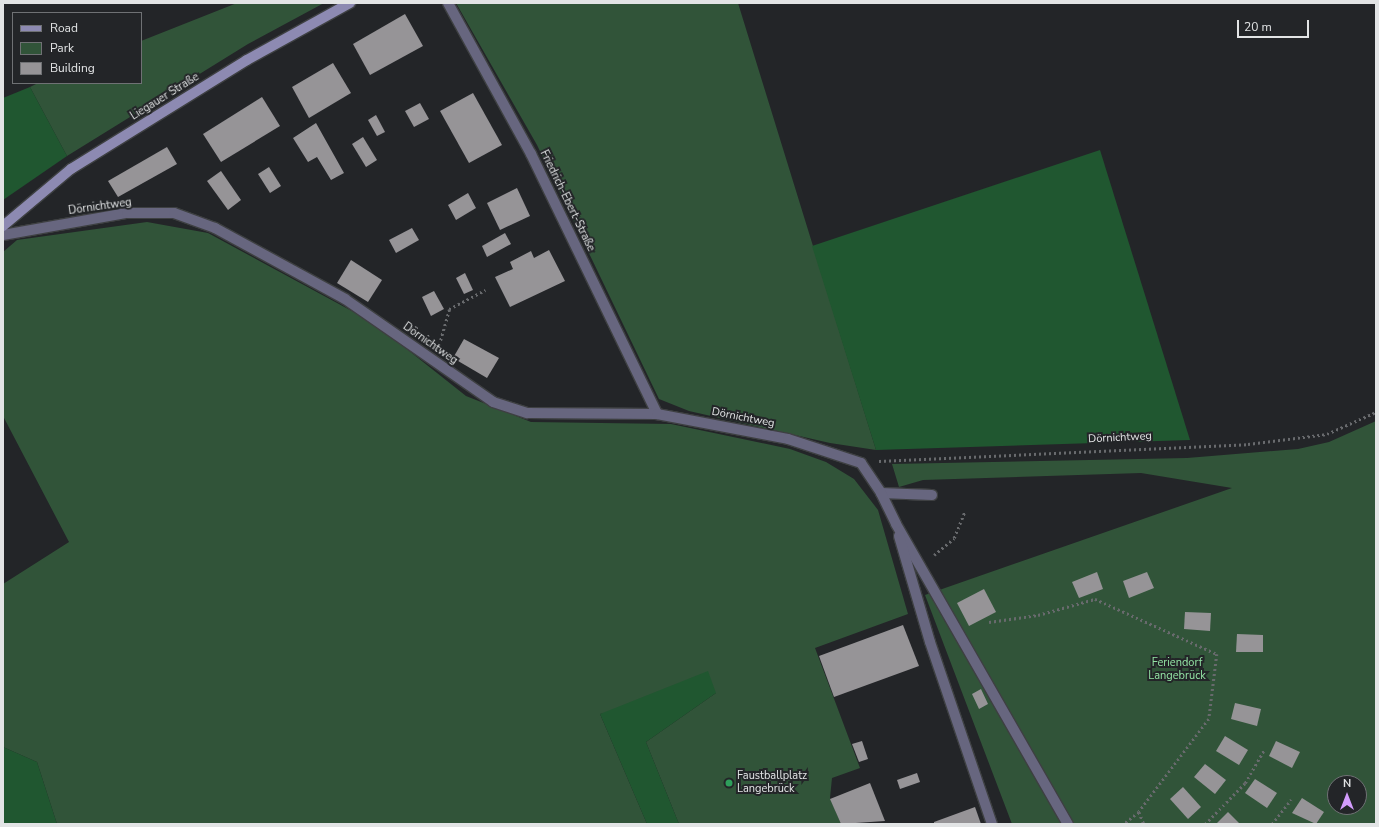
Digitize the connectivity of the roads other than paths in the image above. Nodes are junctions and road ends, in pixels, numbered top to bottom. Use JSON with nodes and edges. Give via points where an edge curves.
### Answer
{"nodes":[{"id":1,"x":350,"y":3,"type":"edge"},
{"id":2,"x":448,"y":3,"type":"edge"},
{"id":3,"x":3,"y":226,"type":"edge"},
{"id":4,"x":3,"y":235,"type":"edge"},
{"id":5,"x":657,"y":414,"type":"junction"},
{"id":6,"x":881,"y":493,"type":"junction"},
{"id":7,"x":932,"y":495,"type":"dead end"},
{"id":8,"x":896,"y":524,"type":"junction"},
{"id":9,"x":992,"y":824,"type":"edge"},
{"id":10,"x":1068,"y":824,"type":"edge"}],
"edges":[{"from":1,"to":3,"type":"main road","name":"Liegauer Straße","via":[[247,60],[71,169]]},
{"from":2,"to":5,"type":"street","name":"Friedrich-Ebert-Straße","via":[[531,154]]},
{"from":4,"to":5,"type":"street","name":"Dörnichtweg","via":[[127,213],[174,213],[215,228],[345,299],[493,402],[527,413]]},
{"from":5,"to":6,"type":"street","name":"Dörnichtweg","via":[[788,439],[860,463]]},
{"from":6,"to":7,"type":"street"},
{"from":6,"to":8,"type":"street"},
{"from":8,"to":9,"type":"street","via":[[930,642]]},
{"from":8,"to":10,"type":"street"}]}
